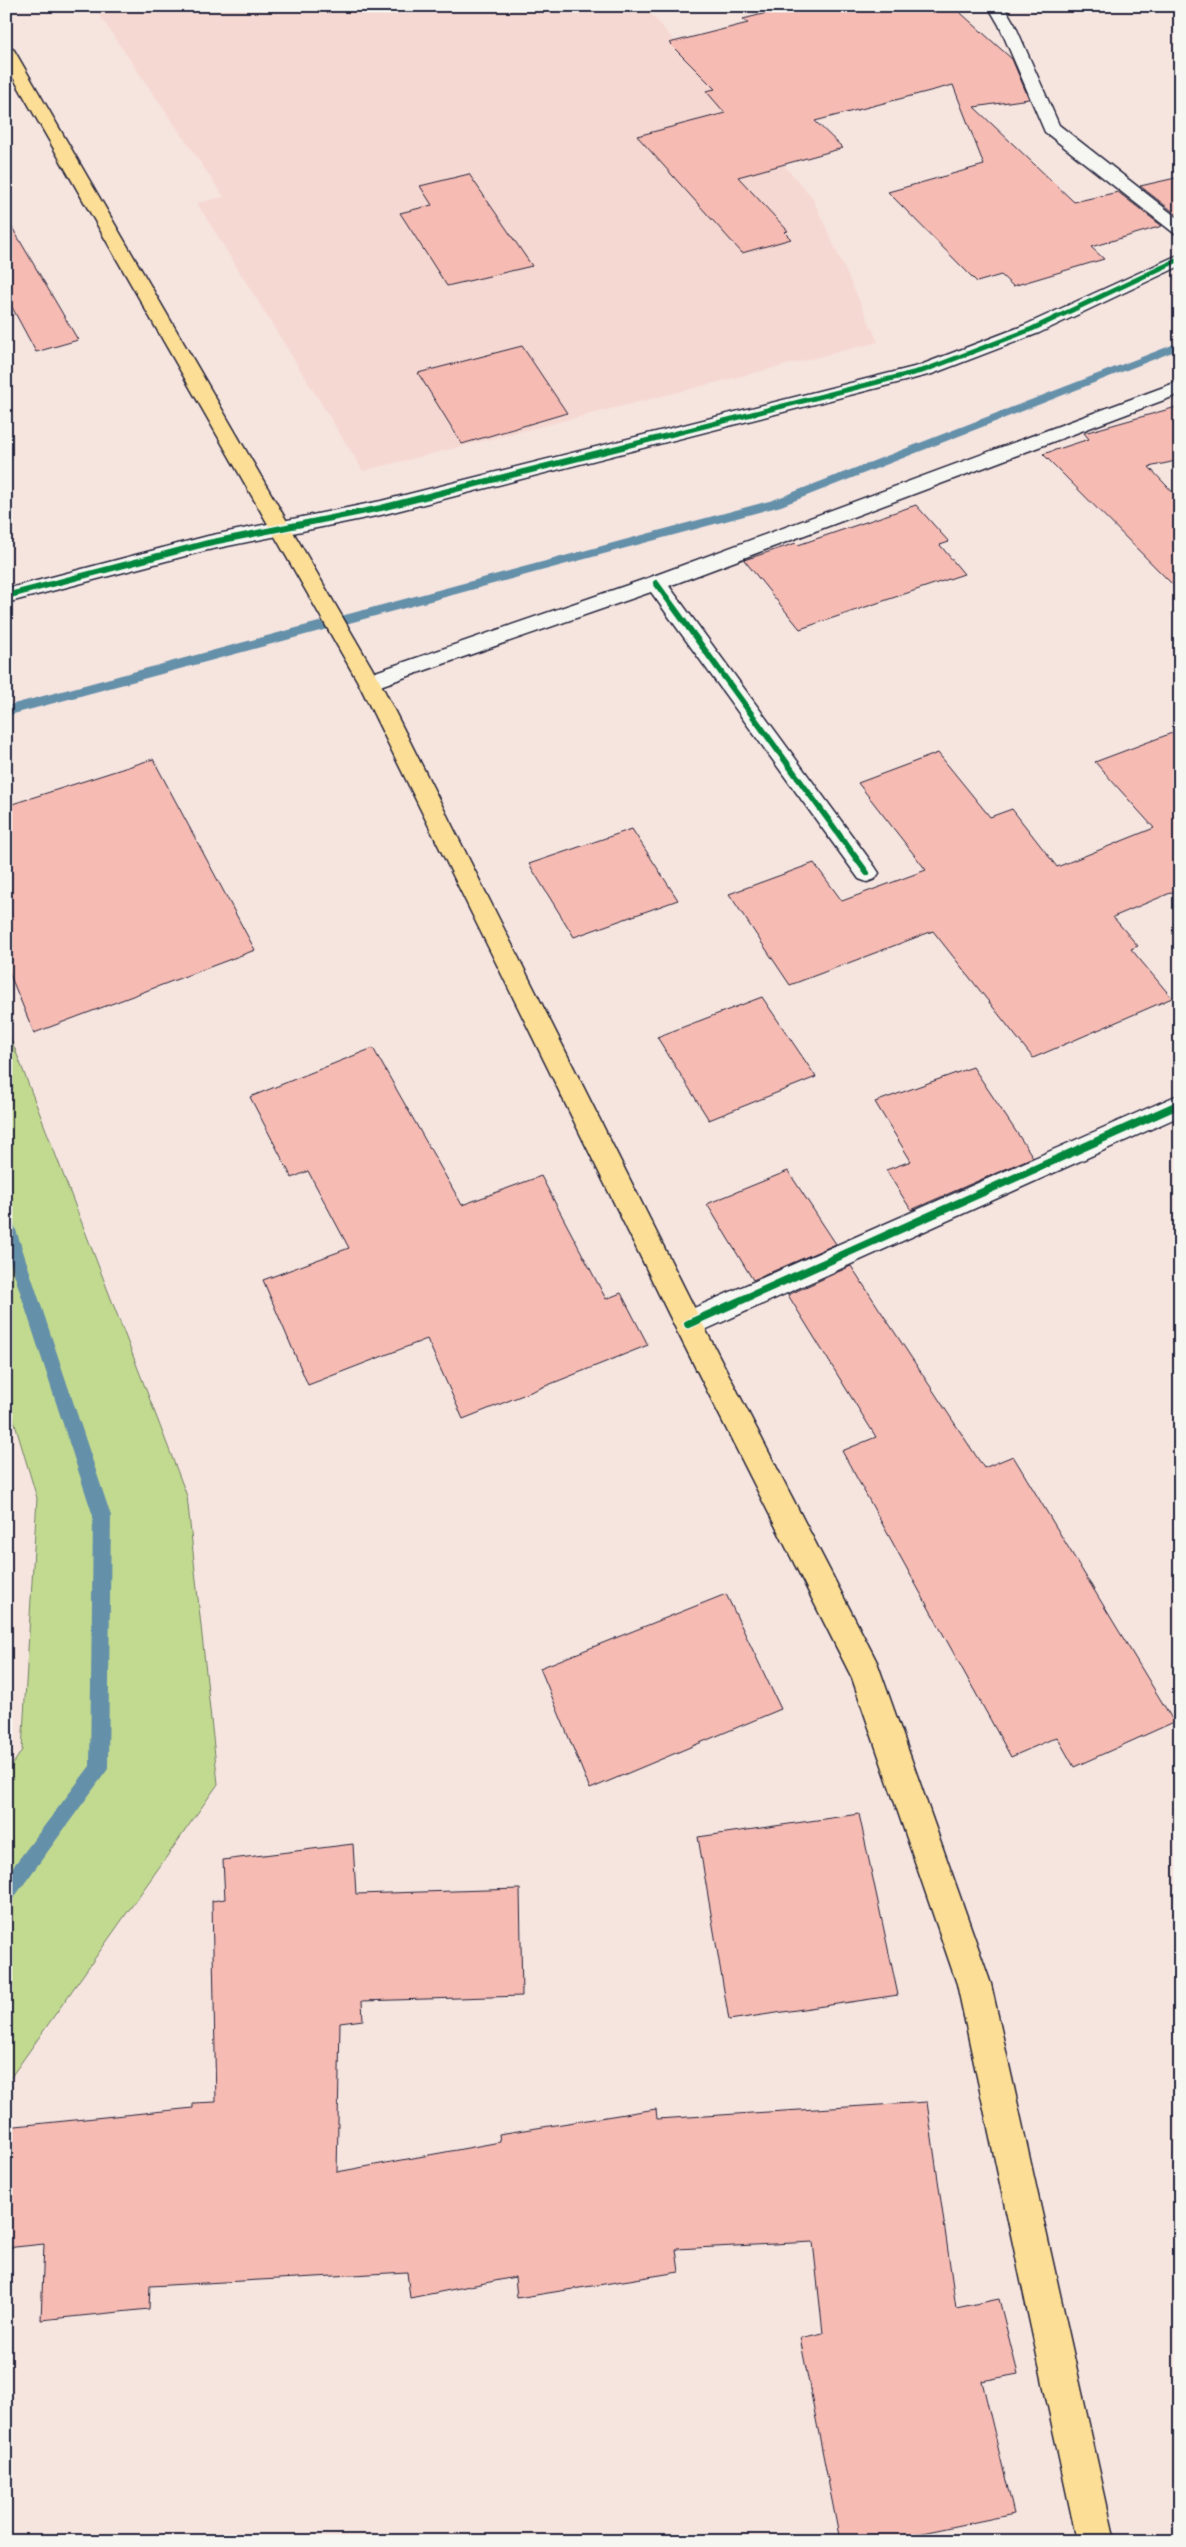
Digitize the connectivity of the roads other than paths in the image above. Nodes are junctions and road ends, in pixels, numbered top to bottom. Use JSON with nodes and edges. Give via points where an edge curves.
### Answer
{"nodes":[{"id":1,"x":996,"y":6,"type":"edge"},
{"id":2,"x":6,"y":50,"type":"edge"},
{"id":3,"x":1180,"y":229,"type":"edge"},
{"id":4,"x":1180,"y":259,"type":"edge"},
{"id":5,"x":1180,"y":387,"type":"edge"},
{"id":6,"x":280,"y":529,"type":"junction"},
{"id":7,"x":656,"y":583,"type":"junction"},
{"id":8,"x":6,"y":596,"type":"edge"},
{"id":9,"x":364,"y":675,"type":"junction"},
{"id":10,"x":867,"y":873,"type":"dead end"},
{"id":11,"x":1180,"y":1104,"type":"edge"},
{"id":12,"x":688,"y":1324,"type":"junction"},
{"id":13,"x":1096,"y":2541,"type":"edge"}],
"edges":[{"from":1,"to":3,"type":"street","via":[[1051,128]]},
{"from":2,"to":6,"type":"main road"},
{"from":4,"to":6,"type":"street","via":[[1032,329],[925,370],[381,508]]},
{"from":5,"to":7,"type":"street"},
{"from":6,"to":8,"type":"street","via":[[208,543]]},
{"from":6,"to":9,"type":"main road","via":[[299,557]]},
{"from":7,"to":9,"type":"street"},
{"from":7,"to":10,"type":"street"},
{"from":9,"to":12,"type":"main road"},
{"from":11,"to":12,"type":"street"},
{"from":12,"to":13,"type":"main road","via":[[866,1673],[974,1984]]}]}
